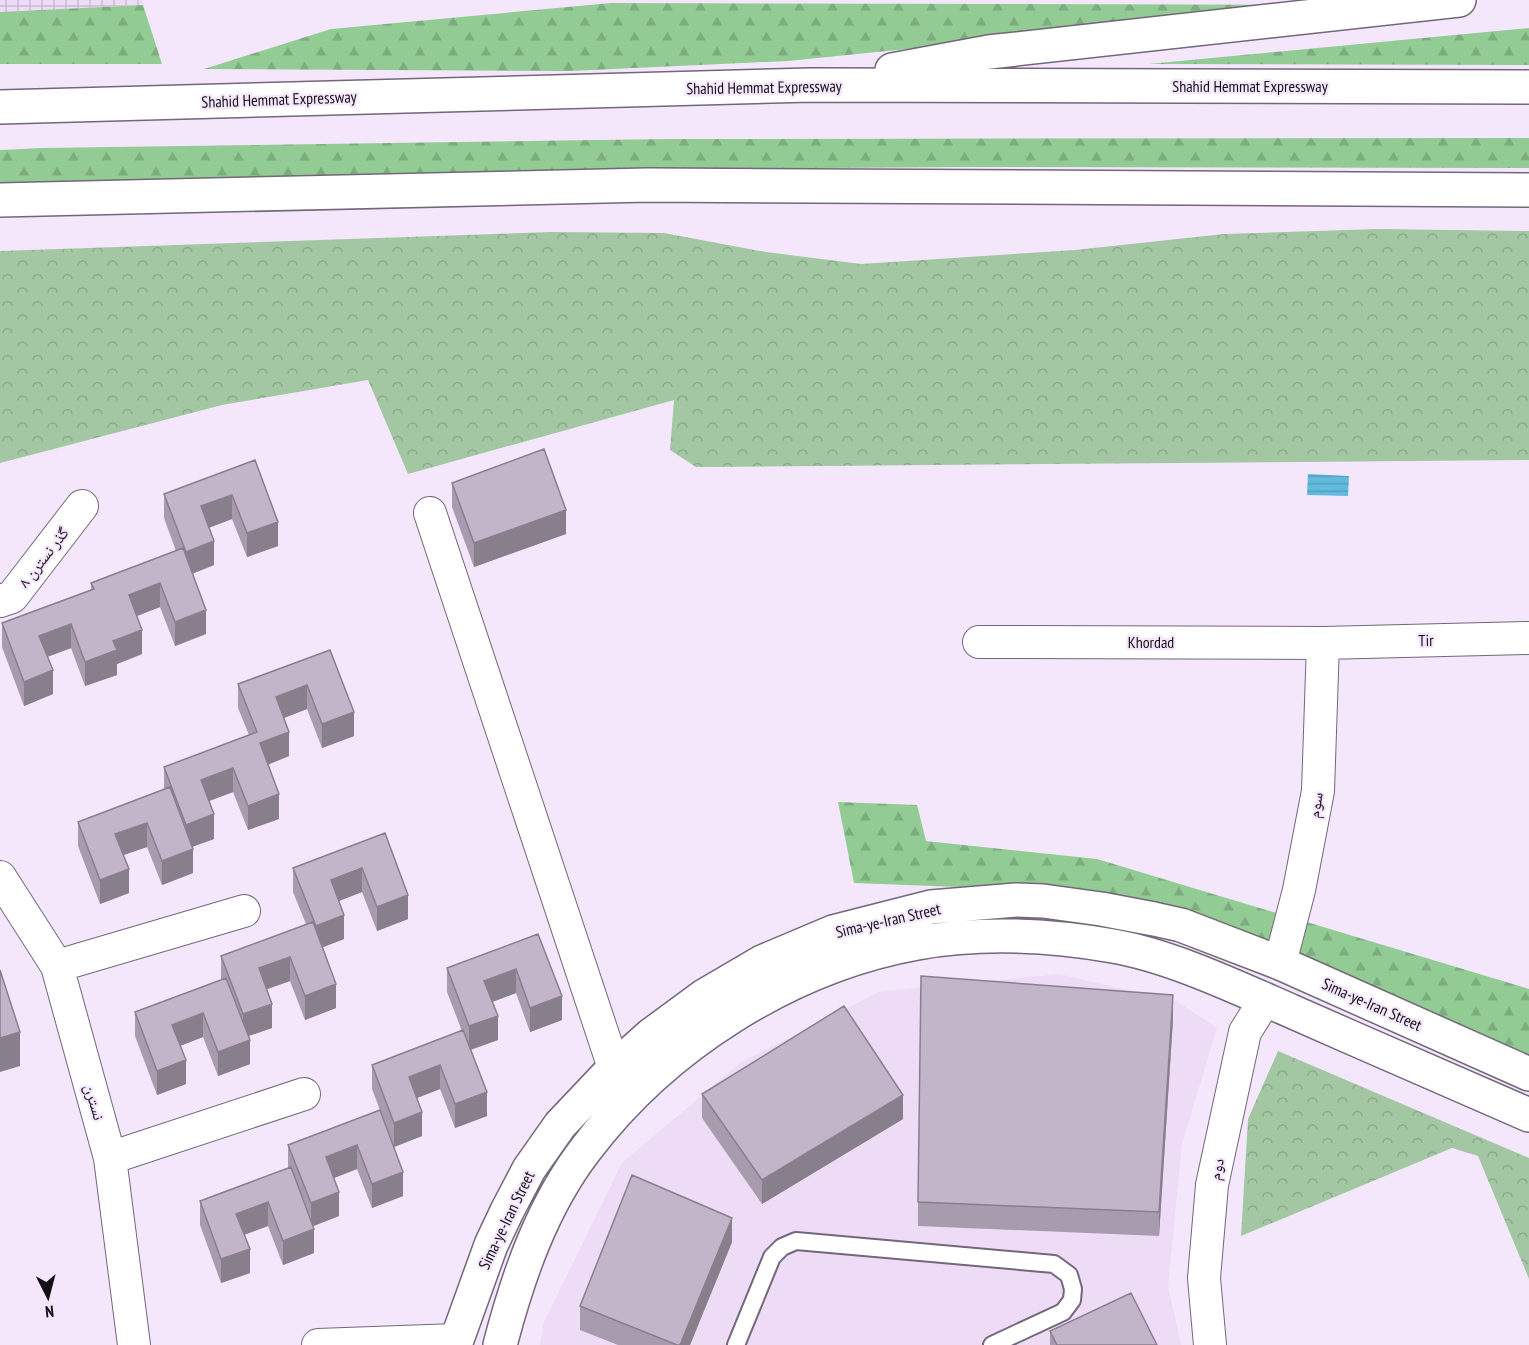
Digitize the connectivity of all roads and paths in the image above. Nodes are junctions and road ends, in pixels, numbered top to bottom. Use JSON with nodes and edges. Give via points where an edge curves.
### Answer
{"nodes":[{"id":1,"x":1459,"y":0,"type":"edge"},
{"id":2,"x":811,"y":85,"type":"junction"},
{"id":3,"x":1529,"y":87,"type":"edge"},
{"id":4,"x":0,"y":107,"type":"edge"},
{"id":5,"x":1529,"y":190,"type":"edge"},
{"id":6,"x":0,"y":200,"type":"edge"},
{"id":7,"x":82,"y":506,"type":"dead end"},
{"id":8,"x":430,"y":513,"type":"dead end"},
{"id":9,"x":0,"y":601,"type":"edge"},
{"id":10,"x":1529,"y":638,"type":"edge"},
{"id":11,"x":979,"y":642,"type":"dead end"},
{"id":12,"x":1323,"y":643,"type":"junction"},
{"id":13,"x":0,"y":877,"type":"edge"},
{"id":14,"x":244,"y":911,"type":"dead end"},
{"id":15,"x":1280,"y":963,"type":"junction"},
{"id":16,"x":57,"y":966,"type":"junction"},
{"id":17,"x":1265,"y":1000,"type":"junction"},
{"id":18,"x":614,"y":1068,"type":"junction"},
{"id":19,"x":1529,"y":1074,"type":"edge"},
{"id":20,"x":304,"y":1094,"type":"dead end"},
{"id":21,"x":628,"y":1100,"type":"junction"},
{"id":22,"x":1529,"y":1115,"type":"edge"},
{"id":23,"x":110,"y":1158,"type":"junction"},
{"id":24,"x":455,"y":1342,"type":"edge"},
{"id":25,"x":134,"y":1345,"type":"edge"},
{"id":26,"x":318,"y":1345,"type":"edge"},
{"id":27,"x":500,"y":1345,"type":"edge"},
{"id":28,"x":736,"y":1345,"type":"edge"},
{"id":29,"x":992,"y":1345,"type":"edge"},
{"id":30,"x":1210,"y":1345,"type":"edge"}],
"edges":[{"from":1,"to":2,"type":"main road","via":[[989,52]]},
{"from":2,"to":3,"type":"main road","name":"Shahid Hemmat Expressway"},
{"from":2,"to":4,"type":"main road","name":"Shahid Hemmat Expressway"},
{"from":5,"to":6,"type":"main road","via":[[648,185]]},
{"from":7,"to":9,"type":"street","name":"گذر نسترن ۸","via":[[12,597]]},
{"from":8,"to":18,"type":"street"},
{"from":10,"to":12,"type":"street","name":"Tir"},
{"from":11,"to":12,"type":"street","name":"Khordad"},
{"from":12,"to":15,"type":"street","name":"سوم","via":[[1318,791]]},
{"from":13,"to":16,"type":"street","name":"نسترن"},
{"from":14,"to":16,"type":"street"},
{"from":15,"to":17,"type":"main road"},
{"from":15,"to":18,"type":"main road","name":"Sima-ye-Iran Street","via":[[1181,925],[1101,909],[1016,900],[932,907],[832,932],[762,962],[704,996]]},
{"from":15,"to":19,"type":"main road","name":"Sima-ye-Iran Street"},
{"from":16,"to":23,"type":"street","name":"نسترن"},
{"from":17,"to":21,"type":"main road","name":"Sima-ye-Iran Street","via":[[1168,961],[1115,946],[1061,939],[991,937],[916,944],[860,958],[765,998],[678,1053]]},
{"from":17,"to":22,"type":"main road","name":"Sima-ye-Iran Street"},
{"from":17,"to":30,"type":"street","name":"دوم","via":[[1245,1032],[1212,1185],[1204,1278]]},
{"from":18,"to":21,"type":"main road"},
{"from":18,"to":24,"type":"main road","name":"Sima-ye-Iran Street","via":[[560,1125],[529,1169],[491,1245]]},
{"from":20,"to":23,"type":"street"},
{"from":21,"to":27,"type":"main road","name":"Sima-ye-Iran Street","via":[[585,1150],[540,1227],[527,1255]]},
{"from":23,"to":25,"type":"street","name":"نسترن"},
{"from":24,"to":26,"type":"street"},
{"from":28,"to":29,"type":"lane","via":[[772,1257],[796,1241],[1054,1264],[1069,1275],[1072,1300],[1063,1312]]}]}
